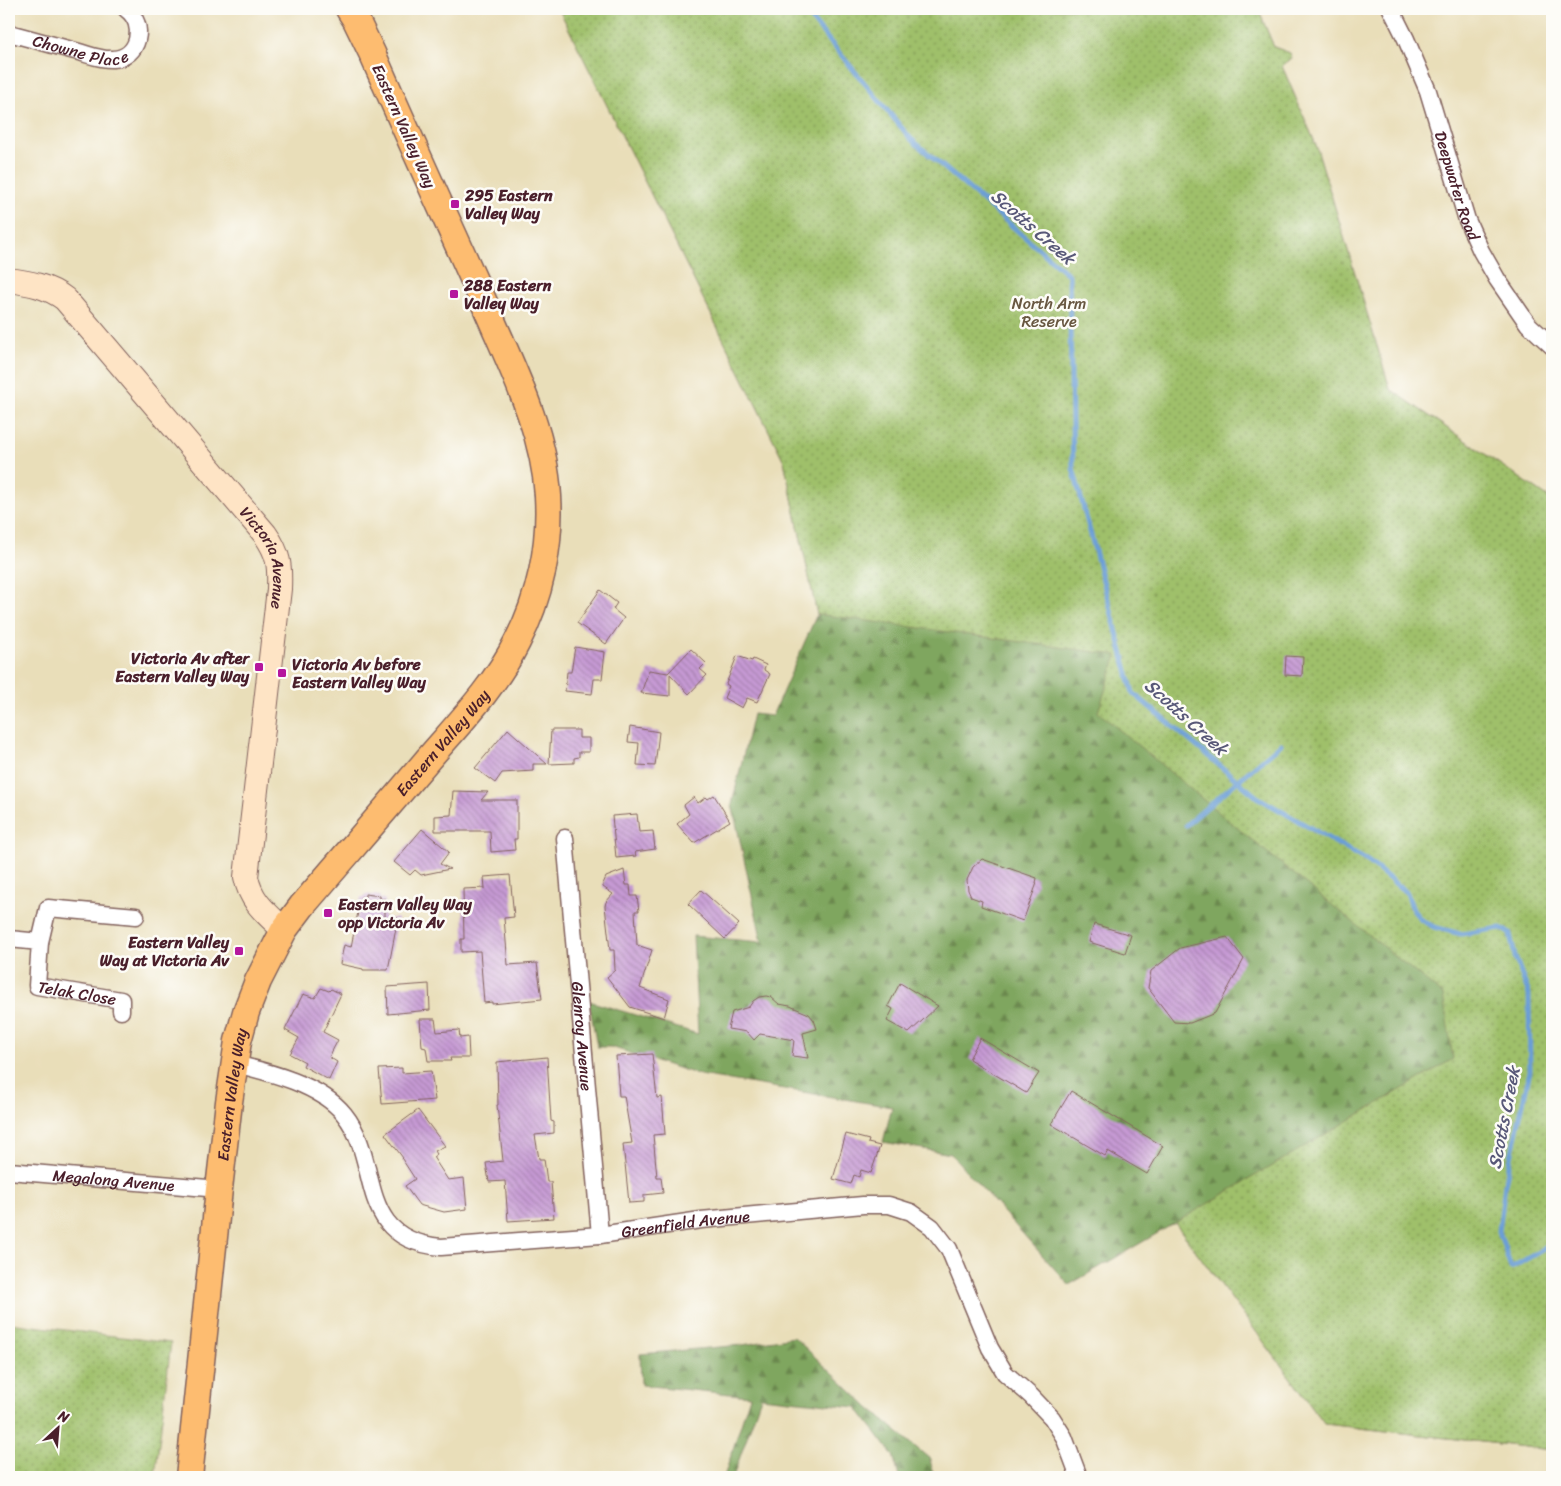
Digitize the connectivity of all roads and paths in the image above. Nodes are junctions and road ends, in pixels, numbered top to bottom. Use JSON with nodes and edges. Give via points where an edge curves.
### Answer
{"nodes":[{"id":1,"x":126,"y":9,"type":"edge"},
{"id":2,"x":348,"y":9,"type":"edge"},
{"id":3,"x":1391,"y":9,"type":"edge"},
{"id":4,"x":9,"y":33,"type":"edge"},
{"id":5,"x":9,"y":280,"type":"edge"},
{"id":6,"x":1552,"y":346,"type":"edge"},
{"id":7,"x":564,"y":838,"type":"dead end"},
{"id":8,"x":136,"y":916,"type":"dead end"},
{"id":9,"x":284,"y":930,"type":"junction"},
{"id":10,"x":9,"y":938,"type":"edge"},
{"id":11,"x":40,"y":942,"type":"junction"},
{"id":12,"x":121,"y":1011,"type":"dead end"},
{"id":13,"x":235,"y":1064,"type":"junction"},
{"id":14,"x":9,"y":1171,"type":"edge"},
{"id":15,"x":219,"y":1189,"type":"junction"},
{"id":16,"x":600,"y":1234,"type":"junction"},
{"id":17,"x":189,"y":1477,"type":"edge"},
{"id":18,"x":1079,"y":1477,"type":"edge"}],
"edges":[{"from":1,"to":4,"type":"street","name":"Chowne Place","via":[[137,20],[138,37],[128,54],[120,59],[101,58]]},
{"from":2,"to":9,"type":"main road","name":"Eastern Valley Way","via":[[372,53],[528,406],[546,476],[548,534],[541,575],[526,624],[495,680]]},
{"from":3,"to":6,"type":"street","name":"Deepwater Road","via":[[1428,91],[1467,220],[1481,251],[1496,279],[1528,324]]},
{"from":5,"to":9,"type":"street","name":"Victoria Avenue","via":[[46,287],[65,299],[274,546],[278,558],[279,589],[246,877],[256,902]]},
{"from":7,"to":16,"type":"street","name":"Glenroy Avenue"},
{"from":8,"to":11,"type":"street","name":"Telak Close","via":[[48,908]]},
{"from":9,"to":13,"type":"main road","name":"Eastern Valley Way","via":[[248,1005]]},
{"from":10,"to":11,"type":"street"},
{"from":11,"to":12,"type":"street","name":"Telak Close","via":[[37,986],[122,1000]]},
{"from":13,"to":15,"type":"main road","name":"Eastern Valley Way"},
{"from":13,"to":16,"type":"street","name":"Greenfield Avenue","via":[[290,1079],[342,1112],[359,1141],[381,1213],[407,1239],[424,1246],[441,1247]]},
{"from":14,"to":15,"type":"street","name":"Megalong Avenue"},
{"from":15,"to":17,"type":"main road","name":"Eastern Valley Way"},
{"from":16,"to":18,"type":"street","name":"Greenfield Avenue","via":[[701,1220],[864,1205],[889,1205],[911,1212],[932,1227],[949,1249],[990,1348],[1005,1373],[1052,1418],[1064,1437]]}]}
